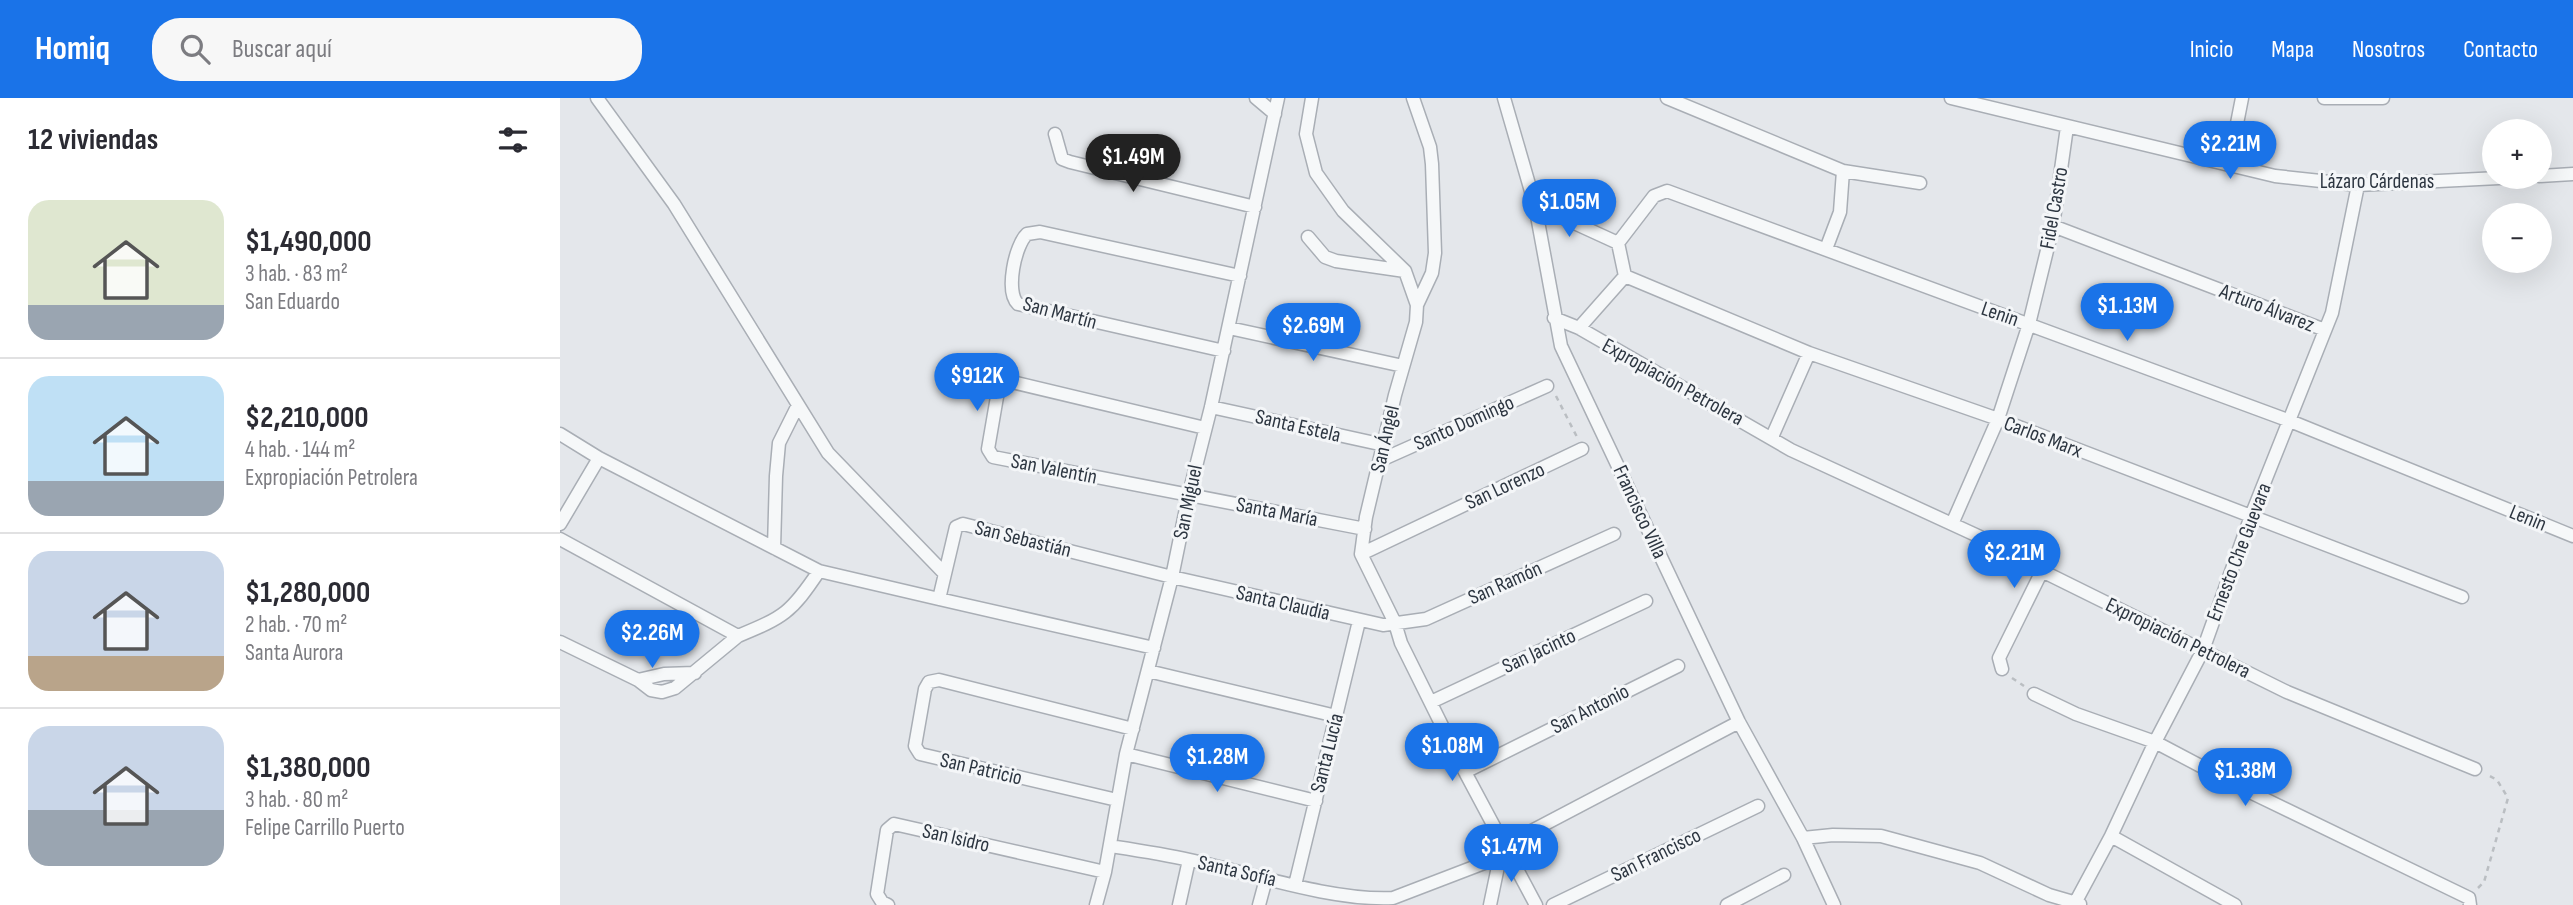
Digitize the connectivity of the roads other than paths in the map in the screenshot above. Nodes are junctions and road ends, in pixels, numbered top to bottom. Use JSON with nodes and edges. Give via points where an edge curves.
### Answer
{"nodes":[{"id":1,"x":597,"y":98,"type":"edge"},
{"id":2,"x":1256,"y":98,"type":"edge"},
{"id":3,"x":1278,"y":98,"type":"edge"},
{"id":4,"x":1312,"y":98,"type":"edge"},
{"id":5,"x":1504,"y":98,"type":"edge"},
{"id":6,"x":1667,"y":98,"type":"edge"},
{"id":7,"x":1951,"y":98,"type":"edge"},
{"id":8,"x":2242,"y":98,"type":"edge"},
{"id":9,"x":2324,"y":98,"type":"edge"},
{"id":10,"x":2383,"y":98,"type":"edge"},
{"id":11,"x":1413,"y":99,"type":"edge"},
{"id":12,"x":1275,"y":114,"type":"junction"},
{"id":13,"x":2067,"y":127,"type":"junction"},
{"id":14,"x":1055,"y":134,"type":"dead end"},
{"id":15,"x":2229,"y":164,"type":"junction"},
{"id":16,"x":1843,"y":171,"type":"junction"},
{"id":17,"x":2573,"y":174,"type":"edge"},
{"id":18,"x":2552,"y":175,"type":"edge"},
{"id":19,"x":2482,"y":179,"type":"edge"},
{"id":20,"x":1920,"y":183,"type":"dead end"},
{"id":21,"x":2358,"y":185,"type":"junction"},
{"id":22,"x":1535,"y":205,"type":"junction"},
{"id":23,"x":1255,"y":207,"type":"junction"},
{"id":24,"x":2053,"y":226,"type":"junction"},
{"id":25,"x":1308,"y":237,"type":"dead end"},
{"id":26,"x":1618,"y":243,"type":"junction"},
{"id":27,"x":1826,"y":249,"type":"junction"},
{"id":28,"x":1405,"y":271,"type":"junction"},
{"id":29,"x":1240,"y":276,"type":"junction"},
{"id":30,"x":1625,"y":276,"type":"junction"},
{"id":31,"x":1417,"y":305,"type":"junction"},
{"id":32,"x":1554,"y":318,"type":"junction"},
{"id":33,"x":2029,"y":324,"type":"junction"},
{"id":34,"x":1229,"y":328,"type":"junction"},
{"id":35,"x":1578,"y":328,"type":"junction"},
{"id":36,"x":2325,"y":330,"type":"junction"},
{"id":37,"x":1224,"y":351,"type":"junction"},
{"id":38,"x":1809,"y":353,"type":"junction"},
{"id":39,"x":1403,"y":366,"type":"junction"},
{"id":40,"x":1547,"y":386,"type":"road end"},
{"id":41,"x":798,"y":405,"type":"junction"},
{"id":42,"x":1211,"y":407,"type":"junction"},
{"id":43,"x":1998,"y":419,"type":"junction"},
{"id":44,"x":2290,"y":421,"type":"junction"},
{"id":45,"x":1205,"y":428,"type":"junction"},
{"id":46,"x":560,"y":433,"type":"edge"},
{"id":47,"x":1772,"y":437,"type":"junction"},
{"id":48,"x":1384,"y":445,"type":"junction"},
{"id":49,"x":1582,"y":449,"type":"road end"},
{"id":50,"x":599,"y":458,"type":"junction"},
{"id":51,"x":1381,"y":460,"type":"junction"},
{"id":52,"x":1189,"y":494,"type":"junction"},
{"id":53,"x":2251,"y":516,"type":"junction"},
{"id":54,"x":560,"y":524,"type":"edge"},
{"id":55,"x":1952,"y":524,"type":"junction"},
{"id":56,"x":1365,"y":529,"type":"junction"},
{"id":57,"x":1614,"y":534,"type":"dead end"},
{"id":58,"x":2573,"y":536,"type":"edge"},
{"id":59,"x":560,"y":539,"type":"edge"},
{"id":60,"x":774,"y":548,"type":"junction"},
{"id":61,"x":1361,"y":554,"type":"junction"},
{"id":62,"x":819,"y":571,"type":"junction"},
{"id":63,"x":2042,"y":571,"type":"junction"},
{"id":64,"x":945,"y":574,"type":"junction"},
{"id":65,"x":1172,"y":578,"type":"junction"},
{"id":66,"x":2462,"y":597,"type":"dead end"},
{"id":67,"x":939,"y":599,"type":"junction"},
{"id":68,"x":1646,"y":601,"type":"dead end"},
{"id":69,"x":1359,"y":621,"type":"junction"},
{"id":70,"x":1395,"y":623,"type":"junction"},
{"id":71,"x":738,"y":636,"type":"junction"},
{"id":72,"x":560,"y":642,"type":"edge"},
{"id":73,"x":1154,"y":648,"type":"junction"},
{"id":74,"x":2203,"y":650,"type":"junction"},
{"id":75,"x":1678,"y":666,"type":"dead end"},
{"id":76,"x":2002,"y":669,"type":"road end"},
{"id":77,"x":1148,"y":671,"type":"junction"},
{"id":78,"x":2034,"y":694,"type":"road end"},
{"id":79,"x":1431,"y":702,"type":"junction"},
{"id":80,"x":1336,"y":716,"type":"junction"},
{"id":81,"x":1739,"y":722,"type":"junction"},
{"id":82,"x":1133,"y":729,"type":"junction"},
{"id":83,"x":2155,"y":742,"type":"junction"},
{"id":84,"x":1126,"y":754,"type":"junction"},
{"id":85,"x":2475,"y":769,"type":"road end"},
{"id":86,"x":1465,"y":772,"type":"junction"},
{"id":87,"x":1117,"y":800,"type":"junction"},
{"id":88,"x":1316,"y":801,"type":"junction"},
{"id":89,"x":1758,"y":806,"type":"dead end"},
{"id":90,"x":2111,"y":836,"type":"junction"},
{"id":91,"x":1802,"y":838,"type":"junction"},
{"id":92,"x":1110,"y":846,"type":"junction"},
{"id":93,"x":1503,"y":850,"type":"junction"},
{"id":94,"x":1189,"y":860,"type":"junction"},
{"id":95,"x":1105,"y":872,"type":"junction"},
{"id":96,"x":1784,"y":875,"type":"dead end"},
{"id":97,"x":1266,"y":879,"type":"junction"},
{"id":98,"x":1296,"y":885,"type":"junction"},
{"id":99,"x":1418,"y":889,"type":"junction"},
{"id":100,"x":1334,"y":899,"type":"edge"},
{"id":101,"x":2469,"y":901,"type":"edge"},
{"id":102,"x":2079,"y":904,"type":"edge"},
{"id":103,"x":888,"y":905,"type":"edge"},
{"id":104,"x":1096,"y":905,"type":"edge"},
{"id":105,"x":1179,"y":905,"type":"edge"},
{"id":106,"x":1259,"y":905,"type":"edge"},
{"id":107,"x":1414,"y":905,"type":"edge"},
{"id":108,"x":1490,"y":905,"type":"edge"},
{"id":109,"x":1536,"y":905,"type":"edge"},
{"id":110,"x":1553,"y":905,"type":"edge"},
{"id":111,"x":1727,"y":905,"type":"edge"},
{"id":112,"x":1834,"y":905,"type":"edge"},
{"id":113,"x":2235,"y":905,"type":"edge"}],
"edges":[{"from":1,"to":41,"type":"street","via":[[674,204]]},
{"from":2,"to":12,"type":"street"},
{"from":3,"to":12,"type":"street","name":"San Miguel"},
{"from":4,"to":28,"type":"street","name":"San Ángel","via":[[1306,134],[1316,173],[1333,199]]},
{"from":5,"to":22,"type":"street","name":"Francisco Villa"},
{"from":6,"to":16,"type":"street"},
{"from":7,"to":13,"type":"street","name":"Lázaro Cárdenas"},
{"from":8,"to":15,"type":"street"},
{"from":9,"to":10,"type":"street"},
{"from":11,"to":31,"type":"street","via":[[1430,147],[1434,253],[1432,272]]},
{"from":12,"to":23,"type":"street","name":"San Miguel"},
{"from":13,"to":15,"type":"street","name":"Lázaro Cárdenas"},
{"from":13,"to":24,"type":"street","name":"Fidel Castro"},
{"from":14,"to":23,"type":"street","via":[[1062,159],[1070,162]]},
{"from":15,"to":21,"type":"street","name":"Lázaro Cárdenas","via":[[2275,176]]},
{"from":16,"to":20,"type":"street"},
{"from":16,"to":27,"type":"street","via":[[1840,212]]},
{"from":17,"to":18,"type":"street"},
{"from":19,"to":21,"type":"street","name":"Lázaro Cárdenas"},
{"from":21,"to":36,"type":"street","name":"Ernesto Che Guevara"},
{"from":22,"to":26,"type":"street"},
{"from":22,"to":32,"type":"street","name":"Francisco Villa"},
{"from":23,"to":29,"type":"street","name":"San Miguel"},
{"from":24,"to":33,"type":"street","name":"Fidel Castro"},
{"from":24,"to":36,"type":"street","name":"Arturo Álvarez"},
{"from":25,"to":28,"type":"street","via":[[1325,257],[1336,261]]},
{"from":26,"to":27,"type":"street","name":"Lenin","via":[[1654,196],[1667,191]]},
{"from":26,"to":30,"type":"street"},
{"from":27,"to":33,"type":"street","name":"Lenin"},
{"from":28,"to":31,"type":"street","name":"San Ángel"},
{"from":29,"to":34,"type":"street","name":"San Miguel"},
{"from":29,"to":37,"type":"street","name":"San Martín","via":[[1040,232],[1022,238],[1015,265],[1011,294],[1022,306]]},
{"from":30,"to":35,"type":"street"},
{"from":30,"to":38,"type":"street","name":"Carlos Marx"},
{"from":31,"to":39,"type":"street","name":"San Ángel"},
{"from":32,"to":35,"type":"street","name":"Expropiación Petrolera"},
{"from":32,"to":81,"type":"street","name":"Francisco Villa","via":[[1561,346]]},
{"from":33,"to":43,"type":"street","name":"Fidel Castro"},
{"from":33,"to":44,"type":"street","name":"Lenin"},
{"from":34,"to":37,"type":"street","name":"San Miguel"},
{"from":34,"to":39,"type":"street"},
{"from":35,"to":47,"type":"street","name":"Expropiación Petrolera"},
{"from":36,"to":44,"type":"street","name":"Ernesto Che Guevara"},
{"from":37,"to":42,"type":"street","name":"San Miguel"},
{"from":38,"to":43,"type":"street","name":"Carlos Marx"},
{"from":38,"to":47,"type":"street"},
{"from":39,"to":48,"type":"street","name":"San Ángel"},
{"from":40,"to":51,"type":"street","name":"Santo Domingo"},
{"from":41,"to":60,"type":"street","via":[[779,443]]},
{"from":41,"to":64,"type":"street","via":[[828,453]]},
{"from":42,"to":45,"type":"street","name":"San Miguel"},
{"from":42,"to":48,"type":"street","name":"Santa Estela"},
{"from":43,"to":53,"type":"street","name":"Carlos Marx"},
{"from":43,"to":55,"type":"street","name":"Fidel Castro"},
{"from":44,"to":53,"type":"street","name":"Ernesto Che Guevara"},
{"from":44,"to":58,"type":"street","name":"Lenin"},
{"from":45,"to":52,"type":"street","name":"San Miguel"},
{"from":45,"to":52,"type":"street","name":"San Valentín","via":[[1012,382],[998,391],[988,447],[993,457]]},
{"from":46,"to":50,"type":"street"},
{"from":47,"to":55,"type":"street","name":"Expropiación Petrolera"},
{"from":48,"to":51,"type":"street","name":"San Ángel"},
{"from":49,"to":61,"type":"street","name":"San Lorenzo"},
{"from":50,"to":54,"type":"street"},
{"from":50,"to":60,"type":"street"},
{"from":51,"to":56,"type":"street","name":"San Ángel"},
{"from":52,"to":56,"type":"street","name":"Santa María"},
{"from":52,"to":65,"type":"street","name":"San Miguel"},
{"from":53,"to":66,"type":"street","name":"Carlos Marx"},
{"from":53,"to":74,"type":"street","name":"Ernesto Che Guevara"},
{"from":55,"to":63,"type":"street","name":"Expropiación Petrolera"},
{"from":56,"to":61,"type":"street","name":"San Ángel"},
{"from":57,"to":70,"type":"street","name":"San Ramón","via":[[1426,619]]},
{"from":59,"to":71,"type":"street"},
{"from":60,"to":62,"type":"street"},
{"from":61,"to":70,"type":"street"},
{"from":62,"to":67,"type":"street"},
{"from":62,"to":71,"type":"street","via":[[800,599],[780,617]]},
{"from":63,"to":74,"type":"street","name":"Expropiación Petrolera"},
{"from":63,"to":76,"type":"street","via":[[2000,658]]},
{"from":64,"to":65,"type":"street","name":"San Sebastián","via":[[955,530],[963,524]]},
{"from":64,"to":67,"type":"street","name":"San Sebastián"},
{"from":65,"to":69,"type":"street","name":"Santa Claudia"},
{"from":65,"to":73,"type":"street","name":"San Miguel"},
{"from":67,"to":73,"type":"street"},
{"from":68,"to":79,"type":"street","name":"San Jacinto"},
{"from":69,"to":70,"type":"street","name":"Santa Claudia"},
{"from":69,"to":80,"type":"street","name":"Santa Lucía"},
{"from":70,"to":79,"type":"street"},
{"from":71,"to":72,"type":"street","via":[[696,673],[662,692]]},
{"from":73,"to":77,"type":"street","name":"San Miguel"},
{"from":74,"to":83,"type":"street","name":"Ernesto Che Guevara"},
{"from":74,"to":85,"type":"street","name":"Expropiación Petrolera","via":[[2287,692]]},
{"from":75,"to":86,"type":"street","name":"San Antonio"},
{"from":77,"to":80,"type":"street"},
{"from":77,"to":82,"type":"street","name":"San Miguel"},
{"from":78,"to":83,"type":"street"},
{"from":79,"to":86,"type":"street"},
{"from":80,"to":88,"type":"street","name":"Santa Lucía"},
{"from":81,"to":91,"type":"street","name":"Francisco Villa"},
{"from":81,"to":93,"type":"street","name":"Santa Sofía"},
{"from":82,"to":84,"type":"street","name":"San Miguel"},
{"from":82,"to":87,"type":"street","name":"San Patricio","via":[[939,680],[929,682],[925,689],[915,746],[920,754]]},
{"from":83,"to":90,"type":"street","name":"Ernesto Che Guevara"},
{"from":83,"to":101,"type":"street"},
{"from":84,"to":87,"type":"street","name":"San Miguel"},
{"from":84,"to":88,"type":"street"},
{"from":86,"to":93,"type":"street"},
{"from":87,"to":92,"type":"street","name":"San Miguel"},
{"from":88,"to":98,"type":"street","name":"Santa Lucía"},
{"from":89,"to":110,"type":"street","name":"San Francisco"},
{"from":90,"to":102,"type":"street","name":"Ernesto Che Guevara"},
{"from":90,"to":113,"type":"street"},
{"from":91,"to":102,"type":"street","via":[[1881,835],[1980,863]]},
{"from":91,"to":112,"type":"street","name":"Francisco Villa"},
{"from":92,"to":94,"type":"street","name":"Santa Sofía"},
{"from":92,"to":95,"type":"street","name":"San Miguel"},
{"from":93,"to":99,"type":"street","name":"Santa Sofía"},
{"from":93,"to":108,"type":"street"},
{"from":93,"to":109,"type":"street"},
{"from":94,"to":97,"type":"street","name":"Santa Sofía"},
{"from":94,"to":105,"type":"street"},
{"from":95,"to":103,"type":"street","name":"San Isidro","via":[[894,824],[887,830],[877,894]]},
{"from":95,"to":104,"type":"street","name":"San Miguel"},
{"from":96,"to":111,"type":"street"},
{"from":97,"to":98,"type":"street","name":"Santa Sofía"},
{"from":97,"to":106,"type":"street"},
{"from":98,"to":100,"type":"street","name":"Santa Sofía"},
{"from":99,"to":100,"type":"street","name":"Santa Sofía","via":[[1393,898]]},
{"from":99,"to":107,"type":"street"}]}
